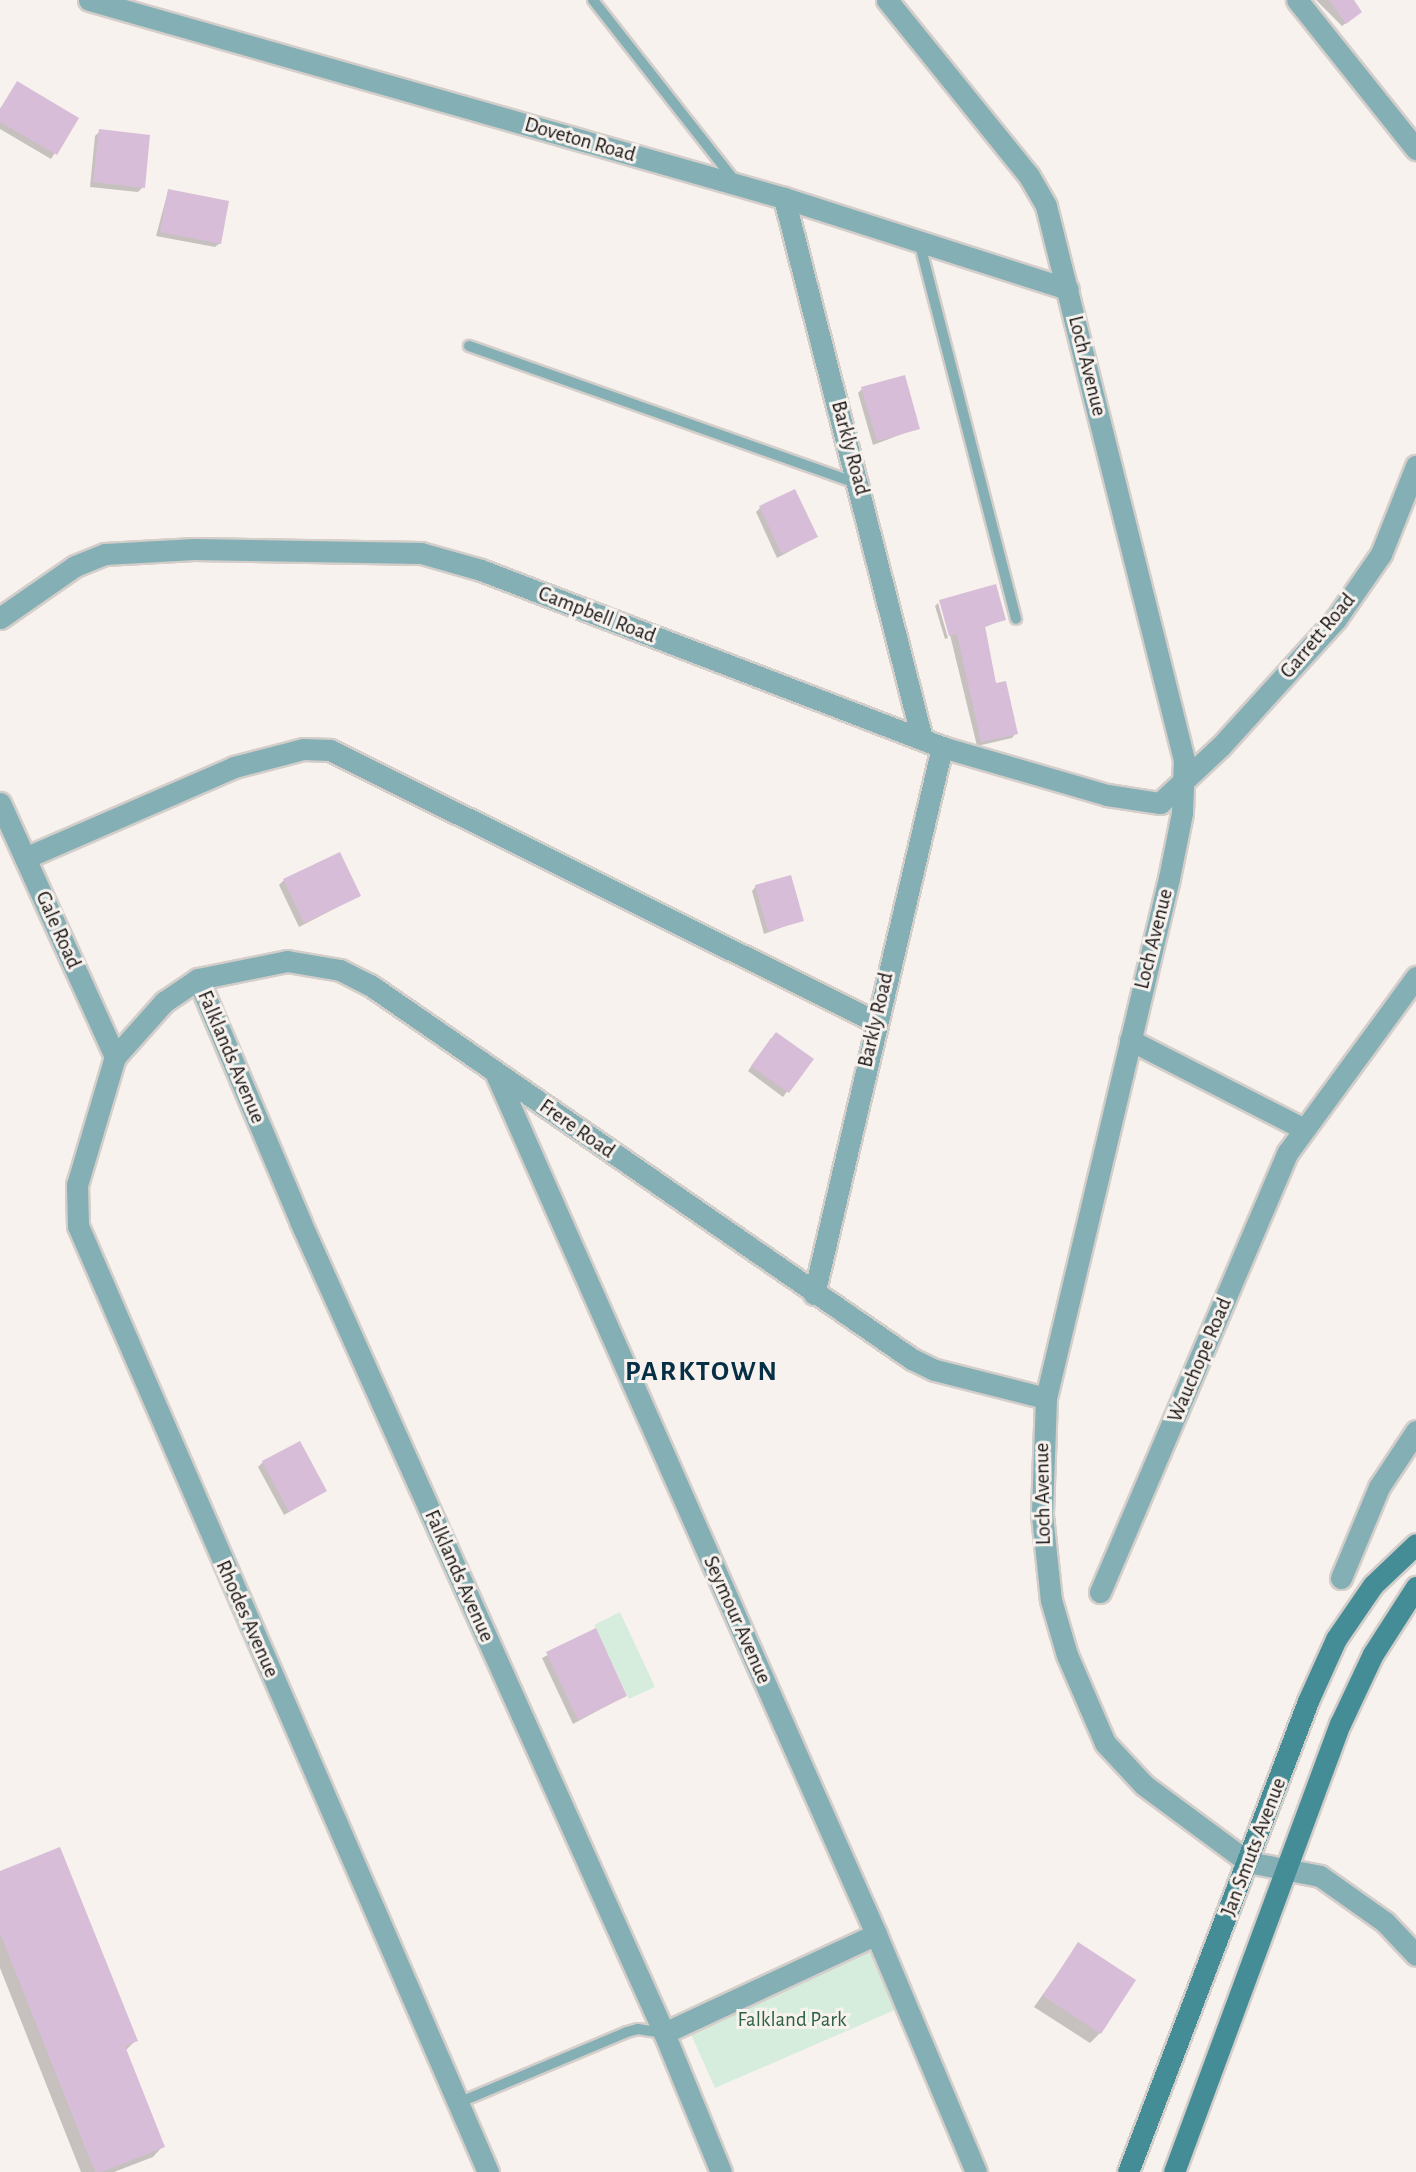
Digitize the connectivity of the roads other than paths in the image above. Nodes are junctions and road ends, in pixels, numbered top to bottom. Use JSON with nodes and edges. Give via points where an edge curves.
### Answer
{"nodes":[{"id":1,"x":89,"y":0,"type":"edge"},
{"id":2,"x":593,"y":0,"type":"edge"},
{"id":3,"x":887,"y":0,"type":"edge"},
{"id":4,"x":1297,"y":0,"type":"edge"},
{"id":5,"x":1416,"y":149,"type":"edge"},
{"id":6,"x":739,"y":186,"type":"junction"},
{"id":7,"x":784,"y":198,"type":"junction"},
{"id":8,"x":919,"y":242,"type":"junction"},
{"id":9,"x":1068,"y":289,"type":"junction"},
{"id":10,"x":469,"y":346,"type":"dead end"},
{"id":11,"x":1416,"y":466,"type":"edge"},
{"id":12,"x":860,"y":485,"type":"junction"},
{"id":13,"x":0,"y":618,"type":"edge"},
{"id":14,"x":1016,"y":619,"type":"dead end"},
{"id":15,"x":932,"y":743,"type":"junction"},
{"id":16,"x":1184,"y":782,"type":"junction"},
{"id":17,"x":0,"y":803,"type":"edge"},
{"id":18,"x":25,"y":858,"type":"junction"},
{"id":19,"x":1416,"y":977,"type":"edge"},
{"id":20,"x":198,"y":978,"type":"junction"},
{"id":21,"x":876,"y":1022,"type":"junction"},
{"id":22,"x":1130,"y":1040,"type":"junction"},
{"id":23,"x":115,"y":1057,"type":"junction"},
{"id":24,"x":494,"y":1070,"type":"junction"},
{"id":25,"x":1302,"y":1128,"type":"junction"},
{"id":26,"x":814,"y":1294,"type":"junction"},
{"id":27,"x":1046,"y":1398,"type":"junction"},
{"id":28,"x":1416,"y":1431,"type":"edge"},
{"id":29,"x":1416,"y":1544,"type":"edge"},
{"id":30,"x":1341,"y":1578,"type":"dead end"},
{"id":31,"x":1416,"y":1587,"type":"edge"},
{"id":32,"x":1100,"y":1592,"type":"dead end"},
{"id":33,"x":1248,"y":1862,"type":"junction"},
{"id":34,"x":1289,"y":1867,"type":"junction"},
{"id":35,"x":876,"y":1934,"type":"junction"},
{"id":36,"x":1416,"y":1955,"type":"edge"},
{"id":37,"x":664,"y":2033,"type":"junction"},
{"id":38,"x":458,"y":2103,"type":"junction"},
{"id":39,"x":488,"y":2172,"type":"edge"},
{"id":40,"x":722,"y":2172,"type":"edge"},
{"id":41,"x":975,"y":2172,"type":"edge"},
{"id":42,"x":1128,"y":2172,"type":"edge"},
{"id":43,"x":1174,"y":2172,"type":"edge"}],
"edges":[{"from":1,"to":6,"type":"street","name":"Doveton Road"},
{"from":2,"to":6,"type":"lane"},
{"from":3,"to":9,"type":"street","name":"Loch Avenue","via":[[1038,191]]},
{"from":4,"to":5,"type":"street"},
{"from":6,"to":7,"type":"street","name":"Doveton Road"},
{"from":7,"to":8,"type":"street","name":"Doveton Road"},
{"from":7,"to":12,"type":"street","name":"Barkly Road"},
{"from":8,"to":9,"type":"street","name":"Doveton Road"},
{"from":8,"to":14,"type":"lane"},
{"from":9,"to":16,"type":"street","name":"Loch Avenue","via":[[1172,708]]},
{"from":10,"to":12,"type":"lane"},
{"from":11,"to":16,"type":"street","name":"Garrett Road","via":[[1381,554],[1336,619]]},
{"from":12,"to":15,"type":"street","name":"Barkly Road"},
{"from":13,"to":15,"type":"street","name":"Campbell Road","via":[[75,566],[105,554],[194,549],[421,553],[481,570]]},
{"from":15,"to":16,"type":"street","name":"Campbell Road","via":[[1151,804],[1160,803]]},
{"from":15,"to":21,"type":"street","name":"Barkly Road"},
{"from":16,"to":22,"type":"street","name":"Loch Avenue","via":[[1169,878]]},
{"from":17,"to":18,"type":"street","name":"Gale Road"},
{"from":18,"to":21,"type":"street","via":[[234,767],[303,749],[330,750]]},
{"from":18,"to":23,"type":"street","name":"Gale Road"},
{"from":19,"to":25,"type":"street","name":"Wauchope Road"},
{"from":20,"to":23,"type":"street","name":"Frere Road","via":[[164,1002]]},
{"from":20,"to":24,"type":"street","name":"Frere Road","via":[[287,961],[340,970],[370,985]]},
{"from":20,"to":37,"type":"street","name":"Falklands Avenue","via":[[300,1221]]},
{"from":21,"to":26,"type":"street","name":"Barkly Road"},
{"from":22,"to":25,"type":"street"},
{"from":22,"to":27,"type":"street","name":"Loch Avenue"},
{"from":23,"to":38,"type":"street","name":"Rhodes Avenue","via":[[77,1185],[78,1226]]},
{"from":24,"to":26,"type":"street","name":"Frere Road"},
{"from":24,"to":35,"type":"street","name":"Seymour Avenue"},
{"from":25,"to":32,"type":"street","name":"Wauchope Road"},
{"from":26,"to":27,"type":"street","name":"Frere Road","via":[[935,1370]]},
{"from":27,"to":33,"type":"street","name":"Loch Avenue","via":[[1042,1516],[1046,1573],[1067,1655],[1087,1703],[1118,1760],[1144,1786]]},
{"from":28,"to":30,"type":"street","via":[[1379,1487]]},
{"from":29,"to":33,"type":"main road","name":"Jan Smuts Avenue","via":[[1373,1585],[1336,1639]]},
{"from":31,"to":34,"type":"main road","name":"Jan Smuts Avenue","via":[[1373,1654],[1339,1724]]},
{"from":33,"to":34,"type":"street"},
{"from":33,"to":42,"type":"main road","name":"Jan Smuts Avenue"},
{"from":34,"to":36,"type":"street","via":[[1321,1876],[1353,1897]]},
{"from":34,"to":43,"type":"main road","name":"Jan Smuts Avenue"},
{"from":35,"to":37,"type":"street"},
{"from":35,"to":41,"type":"street","name":"Seymour Avenue"},
{"from":37,"to":38,"type":"lane","via":[[627,2032]]},
{"from":37,"to":40,"type":"street","name":"Falklands Avenue"},
{"from":38,"to":39,"type":"street","name":"Rhodes Avenue"}]}
